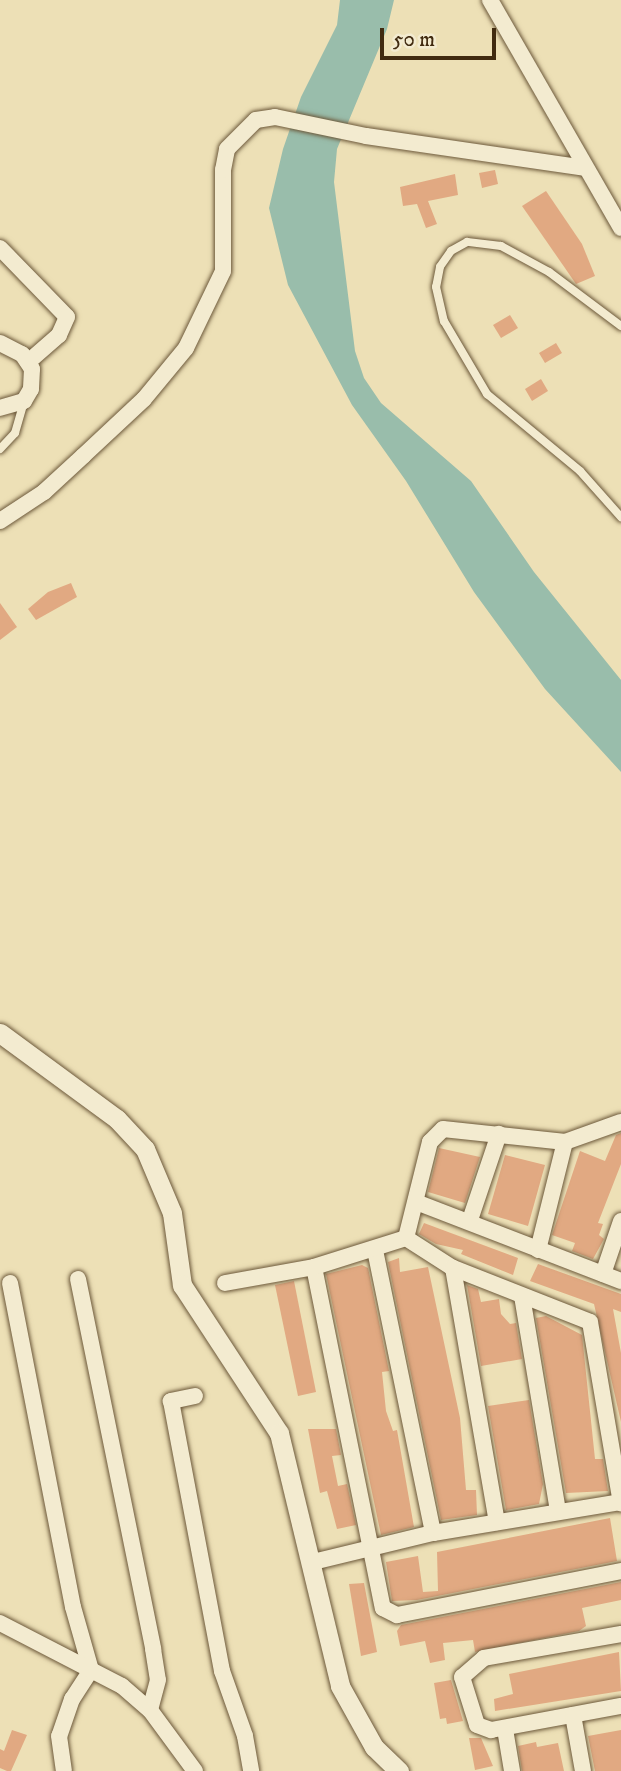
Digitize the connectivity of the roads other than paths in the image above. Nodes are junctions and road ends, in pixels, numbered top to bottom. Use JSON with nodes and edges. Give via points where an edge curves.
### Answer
{"nodes":[{"id":1,"x":490,"y":0,"type":"edge"},
{"id":2,"x":585,"y":168,"type":"junction"},
{"id":3,"x":621,"y":228,"type":"edge"},
{"id":4,"x":0,"y":248,"type":"edge"},
{"id":5,"x":621,"y":326,"type":"edge"},
{"id":6,"x":3,"y":341,"type":"edge"},
{"id":7,"x":28,"y":362,"type":"junction"},
{"id":8,"x":24,"y":401,"type":"junction"},
{"id":9,"x":0,"y":408,"type":"edge"},
{"id":10,"x":0,"y":449,"type":"edge"},
{"id":11,"x":621,"y":517,"type":"edge"},
{"id":12,"x":0,"y":521,"type":"edge"},
{"id":13,"x":0,"y":1033,"type":"edge"},
{"id":14,"x":621,"y":1122,"type":"edge"},
{"id":15,"x":499,"y":1135,"type":"junction"},
{"id":16,"x":565,"y":1142,"type":"junction"},
{"id":17,"x":416,"y":1202,"type":"junction"},
{"id":18,"x":470,"y":1220,"type":"junction"},
{"id":19,"x":621,"y":1221,"type":"edge"},
{"id":20,"x":406,"y":1238,"type":"junction"},
{"id":21,"x":375,"y":1250,"type":"junction"},
{"id":22,"x":538,"y":1250,"type":"junction"},
{"id":23,"x":314,"y":1267,"type":"junction"},
{"id":24,"x":453,"y":1268,"type":"junction"},
{"id":25,"x":603,"y":1274,"type":"junction"},
{"id":26,"x":78,"y":1279,"type":"dead end"},
{"id":27,"x":621,"y":1281,"type":"edge"},
{"id":28,"x":10,"y":1283,"type":"dead end"},
{"id":29,"x":225,"y":1283,"type":"dead end"},
{"id":30,"x":522,"y":1296,"type":"junction"},
{"id":31,"x":195,"y":1396,"type":"dead end"},
{"id":32,"x":621,"y":1502,"type":"edge"},
{"id":33,"x":558,"y":1510,"type":"junction"},
{"id":34,"x":497,"y":1522,"type":"junction"},
{"id":35,"x":433,"y":1533,"type":"junction"},
{"id":36,"x":371,"y":1548,"type":"junction"},
{"id":37,"x":313,"y":1562,"type":"junction"},
{"id":38,"x":621,"y":1571,"type":"edge"},
{"id":39,"x":0,"y":1623,"type":"edge"},
{"id":40,"x":621,"y":1634,"type":"edge"},
{"id":41,"x":91,"y":1670,"type":"junction"},
{"id":42,"x":621,"y":1706,"type":"edge"},
{"id":43,"x":150,"y":1710,"type":"junction"},
{"id":44,"x":573,"y":1715,"type":"junction"},
{"id":45,"x":505,"y":1729,"type":"junction"},
{"id":46,"x":64,"y":1771,"type":"edge"},
{"id":47,"x":195,"y":1771,"type":"edge"},
{"id":48,"x":251,"y":1771,"type":"edge"},
{"id":49,"x":399,"y":1771,"type":"edge"},
{"id":50,"x":512,"y":1771,"type":"edge"},
{"id":51,"x":583,"y":1771,"type":"edge"}],
"edges":[{"from":1,"to":2,"type":"street"},
{"from":2,"to":3,"type":"street"},
{"from":2,"to":12,"type":"street","via":[[366,136],[275,117],[256,120],[227,149],[222,170],[223,271],[186,348],[145,399],[44,492]]},
{"from":4,"to":7,"type":"street","via":[[67,317],[59,335]]},
{"from":5,"to":11,"type":"lane","via":[[549,272],[500,246],[467,242],[451,251],[440,267],[436,288],[444,321],[487,394],[580,471]]},
{"from":6,"to":7,"type":"street"},
{"from":7,"to":8,"type":"street","via":[[32,389]]},
{"from":8,"to":9,"type":"street"},
{"from":8,"to":10,"type":"lane","via":[[15,433]]},
{"from":13,"to":37,"type":"street","via":[[117,1119],[145,1149],[172,1213],[181,1285],[279,1433]]},
{"from":14,"to":16,"type":"street"},
{"from":15,"to":16,"type":"street"},
{"from":15,"to":17,"type":"street","via":[[450,1127],[435,1134]]},
{"from":15,"to":18,"type":"street"},
{"from":16,"to":22,"type":"street"},
{"from":17,"to":18,"type":"street"},
{"from":17,"to":20,"type":"street"},
{"from":18,"to":22,"type":"street"},
{"from":19,"to":25,"type":"street"},
{"from":20,"to":21,"type":"street"},
{"from":20,"to":24,"type":"street"},
{"from":21,"to":23,"type":"street"},
{"from":21,"to":35,"type":"street"},
{"from":22,"to":25,"type":"street"},
{"from":23,"to":29,"type":"street"},
{"from":23,"to":36,"type":"street"},
{"from":24,"to":30,"type":"street"},
{"from":24,"to":34,"type":"street"},
{"from":25,"to":27,"type":"street"},
{"from":26,"to":43,"type":"street","via":[[153,1649],[158,1680]]},
{"from":28,"to":41,"type":"street","via":[[73,1607]]},
{"from":30,"to":32,"type":"street","via":[[594,1326]]},
{"from":30,"to":33,"type":"street"},
{"from":31,"to":48,"type":"street","via":[[171,1401],[222,1671],[245,1736]]},
{"from":32,"to":33,"type":"street"},
{"from":33,"to":34,"type":"street"},
{"from":34,"to":35,"type":"street"},
{"from":35,"to":36,"type":"street"},
{"from":36,"to":37,"type":"street"},
{"from":36,"to":38,"type":"street","via":[[383,1608],[397,1615]]},
{"from":37,"to":49,"type":"street","via":[[340,1686],[374,1747]]},
{"from":39,"to":41,"type":"street"},
{"from":40,"to":45,"type":"street","via":[[484,1658],[464,1672],[477,1725]]},
{"from":41,"to":43,"type":"street","via":[[122,1686]]},
{"from":41,"to":46,"type":"street","via":[[72,1699],[59,1736]]},
{"from":42,"to":44,"type":"street"},
{"from":43,"to":47,"type":"street"},
{"from":44,"to":45,"type":"street"},
{"from":44,"to":51,"type":"street"},
{"from":45,"to":50,"type":"street"}]}
